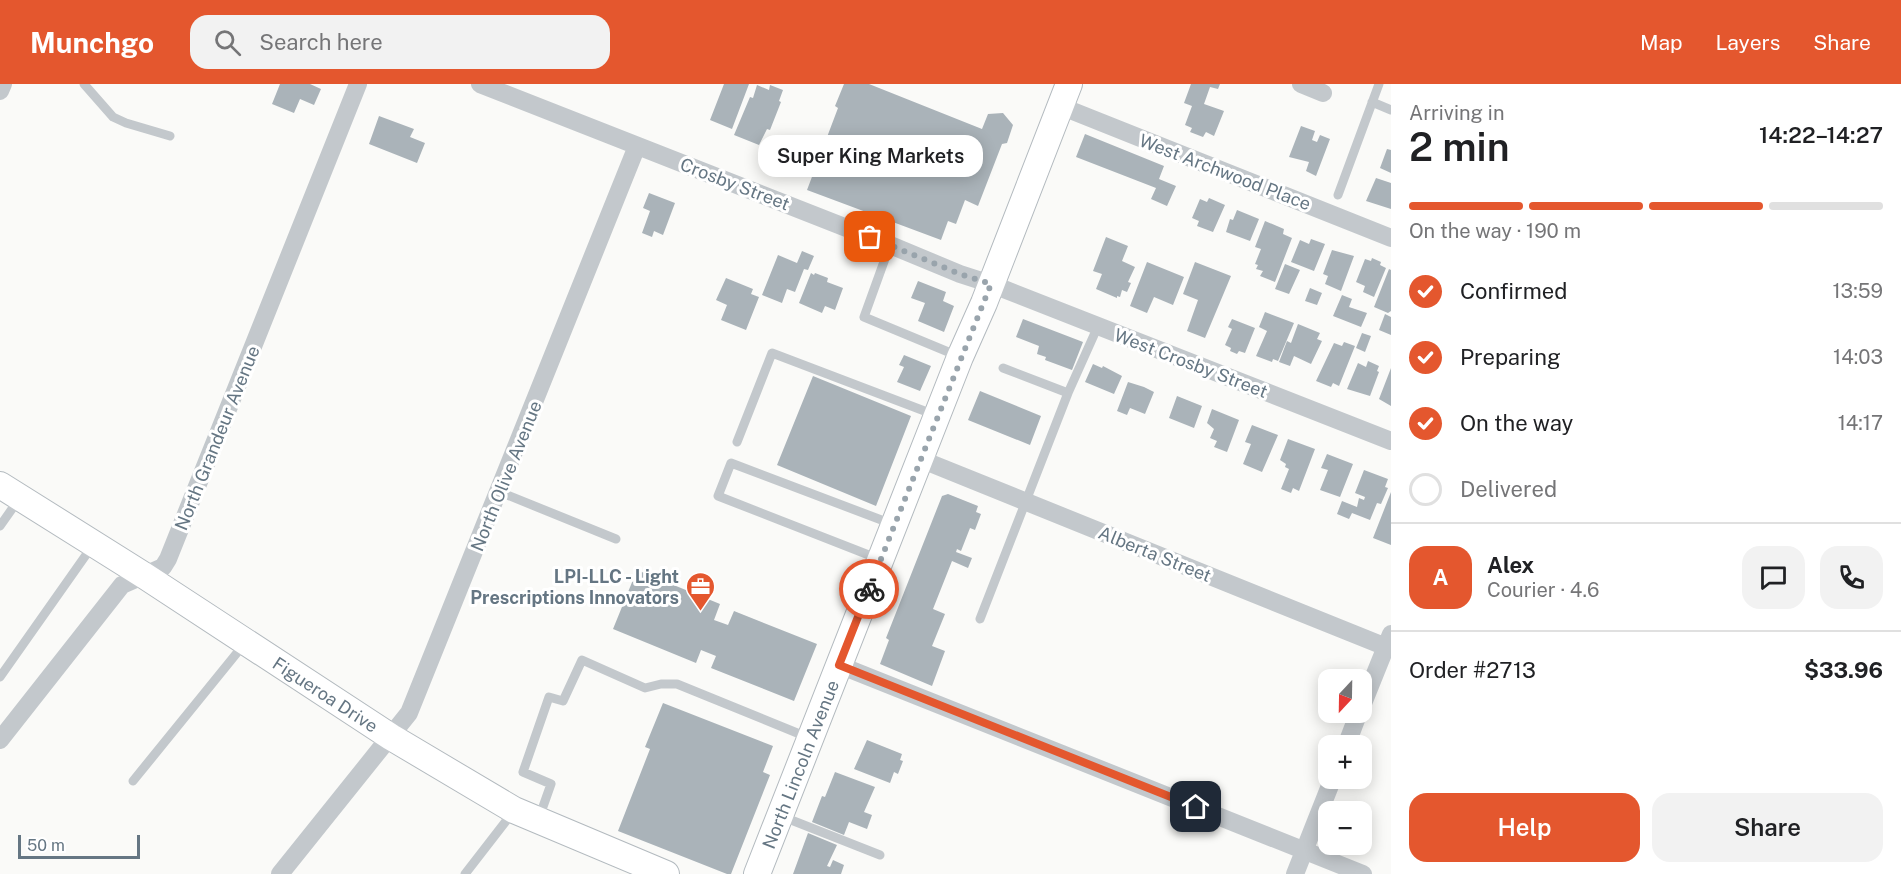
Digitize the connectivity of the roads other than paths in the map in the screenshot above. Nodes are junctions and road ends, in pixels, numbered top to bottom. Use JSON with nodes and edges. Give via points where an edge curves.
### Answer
{"nodes":[{"id":1,"x":3,"y":84,"type":"edge"},
{"id":2,"x":84,"y":84,"type":"edge"},
{"id":3,"x":358,"y":84,"type":"edge"},
{"id":4,"x":480,"y":84,"type":"edge"},
{"id":5,"x":1301,"y":84,"type":"edge"},
{"id":6,"x":1378,"y":84,"type":"edge"},
{"id":7,"x":0,"y":91,"type":"edge"},
{"id":8,"x":1323,"y":93,"type":"dead end"},
{"id":9,"x":1064,"y":95,"type":"edge"},
{"id":10,"x":1372,"y":102,"type":"junction"},
{"id":11,"x":1391,"y":110,"type":"edge"},
{"id":12,"x":170,"y":136,"type":"dead end"},
{"id":13,"x":637,"y":146,"type":"junction"},
{"id":14,"x":1338,"y":195,"type":"dead end"},
{"id":15,"x":1391,"y":237,"type":"edge"},
{"id":16,"x":890,"y":245,"type":"junction"},
{"id":17,"x":991,"y":284,"type":"junction"},
{"id":18,"x":1098,"y":326,"type":"junction"},
{"id":19,"x":960,"y":357,"type":"junction"},
{"id":20,"x":1003,"y":368,"type":"dead end"},
{"id":21,"x":1068,"y":393,"type":"junction"},
{"id":22,"x":937,"y":416,"type":"junction"},
{"id":23,"x":737,"y":441,"type":"dead end"},
{"id":24,"x":1391,"y":441,"type":"edge"},
{"id":25,"x":920,"y":459,"type":"junction"},
{"id":26,"x":10,"y":491,"type":"edge"},
{"id":27,"x":500,"y":492,"type":"junction"},
{"id":28,"x":1026,"y":502,"type":"junction"},
{"id":29,"x":894,"y":525,"type":"junction"},
{"id":30,"x":0,"y":526,"type":"edge"},
{"id":31,"x":616,"y":539,"type":"dead end"},
{"id":32,"x":93,"y":545,"type":"junction"},
{"id":33,"x":880,"y":559,"type":"junction"},
{"id":34,"x":144,"y":576,"type":"junction"},
{"id":35,"x":980,"y":619,"type":"dead end"},
{"id":36,"x":245,"y":643,"type":"junction"},
{"id":37,"x":1389,"y":643,"type":"edge"},
{"id":38,"x":839,"y":665,"type":"junction"},
{"id":39,"x":0,"y":677,"type":"edge"},
{"id":40,"x":1372,"y":683,"type":"edge"},
{"id":41,"x":391,"y":737,"type":"junction"},
{"id":42,"x":811,"y":738,"type":"junction"},
{"id":43,"x":0,"y":740,"type":"edge"},
{"id":44,"x":133,"y":781,"type":"dead end"},
{"id":45,"x":1329,"y":789,"type":"edge"},
{"id":46,"x":514,"y":810,"type":"junction"},
{"id":47,"x":781,"y":816,"type":"junction"},
{"id":48,"x":538,"y":820,"type":"junction"},
{"id":49,"x":1304,"y":850,"type":"junction"},
{"id":50,"x":880,"y":855,"type":"dead end"},
{"id":51,"x":280,"y":874,"type":"edge"},
{"id":52,"x":465,"y":874,"type":"edge"},
{"id":53,"x":666,"y":874,"type":"edge"},
{"id":54,"x":757,"y":874,"type":"edge"},
{"id":55,"x":1295,"y":874,"type":"edge"},
{"id":56,"x":1363,"y":874,"type":"edge"}],
"edges":[{"from":1,"to":7,"type":"street"},
{"from":2,"to":12,"type":"lane","via":[[113,117]]},
{"from":3,"to":34,"type":"street","name":"North Grandeur Avenue","via":[[168,559],[163,567]]},
{"from":4,"to":13,"type":"street","name":"Crosby Street"},
{"from":5,"to":8,"type":"street"},
{"from":6,"to":10,"type":"lane"},
{"from":9,"to":15,"type":"street","name":"West Archwood Place"},
{"from":9,"to":17,"type":"main road","name":"North Lincoln Avenue"},
{"from":10,"to":11,"type":"lane"},
{"from":10,"to":14,"type":"lane"},
{"from":13,"to":16,"type":"street","name":"Crosby Street"},
{"from":13,"to":27,"type":"street","name":"North Olive Avenue"},
{"from":16,"to":17,"type":"street","name":"Crosby Street"},
{"from":16,"to":19,"type":"lane","via":[[864,317]]},
{"from":17,"to":18,"type":"street","name":"West Crosby Street"},
{"from":17,"to":19,"type":"main road","name":"North Lincoln Avenue"},
{"from":18,"to":21,"type":"lane"},
{"from":18,"to":24,"type":"street","name":"West Crosby Street"},
{"from":19,"to":22,"type":"main road","name":"North Lincoln Avenue"},
{"from":20,"to":21,"type":"lane"},
{"from":21,"to":28,"type":"lane"},
{"from":22,"to":23,"type":"lane","via":[[772,353]]},
{"from":22,"to":25,"type":"main road","name":"North Lincoln Avenue"},
{"from":25,"to":28,"type":"street","name":"Alberta Street"},
{"from":25,"to":29,"type":"main road","name":"North Lincoln Avenue"},
{"from":26,"to":30,"type":"lane"},
{"from":26,"to":32,"type":"main road","name":"Figueroa Drive"},
{"from":27,"to":31,"type":"lane"},
{"from":27,"to":41,"type":"street","name":"North Olive Avenue","via":[[409,713]]},
{"from":28,"to":35,"type":"lane"},
{"from":28,"to":37,"type":"street","name":"Alberta Street"},
{"from":29,"to":33,"type":"main road","name":"North Lincoln Avenue"},
{"from":29,"to":33,"type":"lane","via":[[731,463],[718,496]]},
{"from":32,"to":34,"type":"main road","name":"Figueroa Drive"},
{"from":32,"to":39,"type":"lane"},
{"from":33,"to":38,"type":"main road","name":"North Lincoln Avenue"},
{"from":34,"to":36,"type":"main road","name":"Figueroa Drive"},
{"from":34,"to":43,"type":"street","name":"North Grandeur Avenue","via":[[122,585]]},
{"from":36,"to":41,"type":"main road","name":"Figueroa Drive"},
{"from":36,"to":44,"type":"lane"},
{"from":37,"to":40,"type":"street"},
{"from":38,"to":42,"type":"main road","name":"North Lincoln Avenue"},
{"from":38,"to":49,"type":"street"},
{"from":41,"to":46,"type":"main road","name":"Figueroa Drive"},
{"from":41,"to":51,"type":"street","name":"North Olive Avenue"},
{"from":42,"to":47,"type":"main road","name":"North Lincoln Avenue"},
{"from":42,"to":48,"type":"lane","via":[[676,684],[645,688],[582,660],[563,701],[549,697],[523,772],[550,784]]},
{"from":45,"to":49,"type":"street"},
{"from":46,"to":48,"type":"main road","name":"Figueroa Drive"},
{"from":46,"to":52,"type":"lane"},
{"from":47,"to":50,"type":"lane"},
{"from":47,"to":54,"type":"main road","name":"North Lincoln Avenue"},
{"from":48,"to":53,"type":"main road","name":"Figueroa Drive"},
{"from":49,"to":55,"type":"street"},
{"from":49,"to":56,"type":"street"}]}
